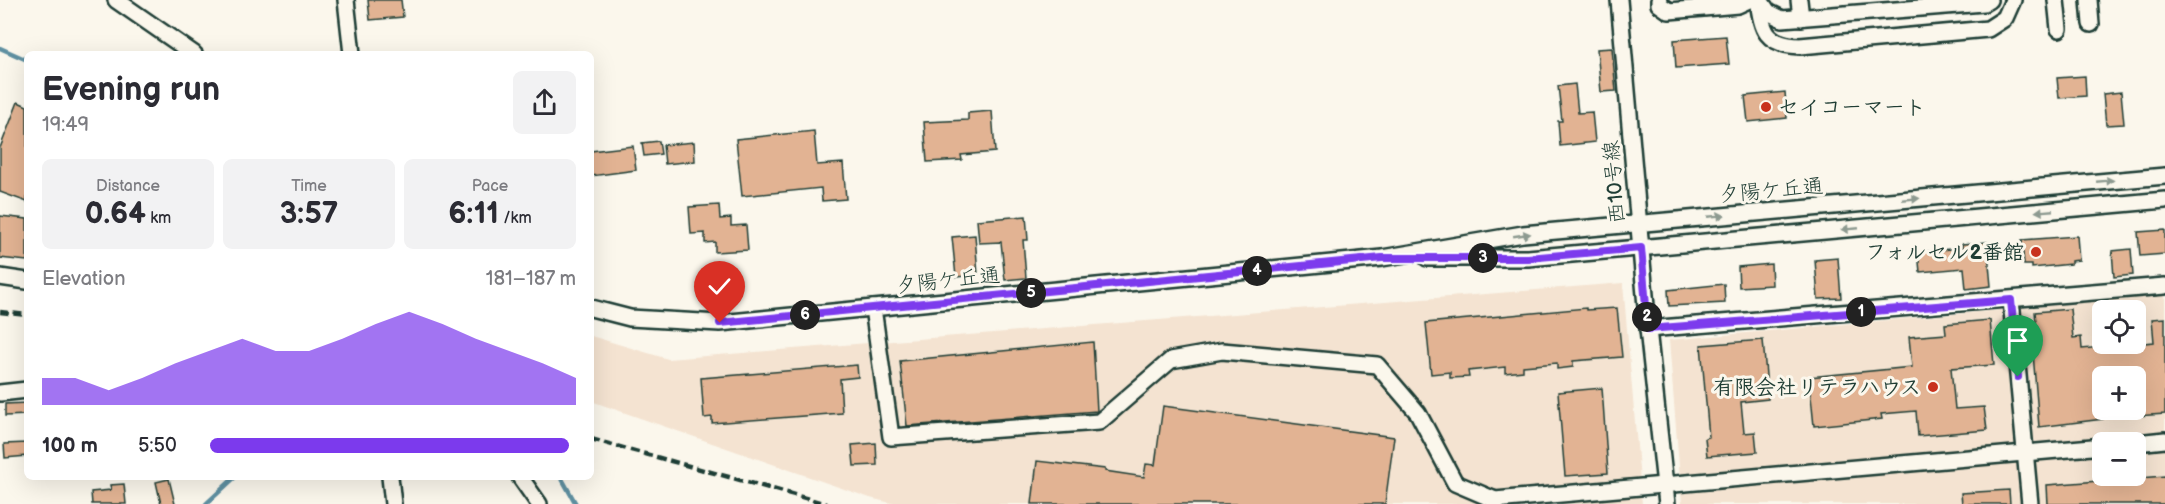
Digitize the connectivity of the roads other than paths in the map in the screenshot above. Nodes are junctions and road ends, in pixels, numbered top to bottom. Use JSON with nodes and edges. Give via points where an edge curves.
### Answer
{"nodes":[{"id":1,"x":116,"y":0,"type":"edge"},
{"id":2,"x":346,"y":0,"type":"edge"},
{"id":3,"x":1619,"y":0,"type":"edge"},
{"id":4,"x":1659,"y":0,"type":"edge"},
{"id":5,"x":1749,"y":0,"type":"edge"},
{"id":6,"x":1759,"y":0,"type":"edge"},
{"id":7,"x":1799,"y":0,"type":"edge"},
{"id":8,"x":1989,"y":0,"type":"edge"},
{"id":9,"x":2013,"y":0,"type":"edge"},
{"id":10,"x":2056,"y":0,"type":"edge"},
{"id":11,"x":2089,"y":0,"type":"edge"},
{"id":12,"x":1944,"y":3,"type":"edge"},
{"id":13,"x":1885,"y":6,"type":"edge"},
{"id":14,"x":1842,"y":8,"type":"edge"},
{"id":15,"x":1801,"y":18,"type":"junction"},
{"id":16,"x":2091,"y":24,"type":"dead end"},
{"id":17,"x":2059,"y":29,"type":"dead end"},
{"id":18,"x":190,"y":51,"type":"edge"},
{"id":19,"x":352,"y":51,"type":"edge"},
{"id":20,"x":2165,"y":176,"type":"edge"},
{"id":21,"x":2165,"y":200,"type":"edge"},
{"id":22,"x":1639,"y":223,"type":"junction"},
{"id":23,"x":1641,"y":248,"type":"junction"},
{"id":24,"x":1382,"y":258,"type":"junction"},
{"id":25,"x":0,"y":277,"type":"edge"},
{"id":26,"x":24,"y":281,"type":"edge"},
{"id":27,"x":2165,"y":286,"type":"edge"},
{"id":28,"x":2011,"y":300,"type":"junction"},
{"id":29,"x":873,"y":308,"type":"junction"},
{"id":30,"x":594,"y":309,"type":"edge"},
{"id":31,"x":1648,"y":329,"type":"junction"},
{"id":32,"x":24,"y":390,"type":"edge"},
{"id":33,"x":0,"y":393,"type":"edge"},
{"id":34,"x":2165,"y":440,"type":"edge"},
{"id":35,"x":2146,"y":442,"type":"edge"},
{"id":36,"x":2092,"y":447,"type":"edge"},
{"id":37,"x":2026,"y":453,"type":"junction"},
{"id":38,"x":390,"y":480,"type":"edge"},
{"id":39,"x":522,"y":480,"type":"edge"},
{"id":40,"x":1665,"y":486,"type":"junction"},
{"id":41,"x":393,"y":504,"type":"edge"},
{"id":42,"x":539,"y":504,"type":"edge"},
{"id":43,"x":1667,"y":504,"type":"edge"},
{"id":44,"x":2030,"y":504,"type":"edge"}],
"edges":[{"from":1,"to":18,"type":"street"},
{"from":2,"to":19,"type":"street"},
{"from":3,"to":22,"type":"street","name":"西10号線"},
{"from":4,"to":5,"type":"street","via":[[1669,11],[1738,5]]},
{"from":6,"to":9,"type":"street","via":[[1761,23],[1767,35],[1783,45],[1800,46],[1988,29],[2005,18]]},
{"from":6,"to":15,"type":"street","via":[[1768,12],[1782,19]]},
{"from":7,"to":15,"type":"street"},
{"from":8,"to":12,"type":"street"},
{"from":10,"to":17,"type":"street"},
{"from":11,"to":16,"type":"street"},
{"from":12,"to":13,"type":"street"},
{"from":13,"to":14,"type":"street"},
{"from":14,"to":15,"type":"street"},
{"from":22,"to":20,"type":"street","name":"夕陽ケ丘通","one_way":true},
{"from":21,"to":23,"type":"street","name":"夕陽ケ丘通","one_way":true},
{"from":22,"to":23,"type":"street","name":"西10号線"},
{"from":24,"to":22,"type":"street","name":"夕陽ケ丘通","one_way":true,"via":[[1523,234]]},
{"from":23,"to":24,"type":"street","name":"夕陽ケ丘通","via":[[1528,258]]},
{"from":23,"to":31,"type":"street","name":"西10号線"},
{"from":24,"to":29,"type":"street","name":"夕陽ケ丘通"},
{"from":25,"to":26,"type":"street"},
{"from":27,"to":28,"type":"street"},
{"from":28,"to":31,"type":"street"},
{"from":28,"to":37,"type":"street"},
{"from":29,"to":30,"type":"street","name":"夕陽ケ丘通","via":[[720,323],[630,318]]},
{"from":29,"to":40,"type":"street","via":[[891,437],[1099,422],[1171,360],[1222,351],[1377,365],[1418,413],[1455,483],[1495,500]]},
{"from":31,"to":40,"type":"street","name":"西10号線"},
{"from":32,"to":33,"type":"street"},
{"from":34,"to":35,"type":"street"},
{"from":36,"to":37,"type":"street"},
{"from":37,"to":40,"type":"street"},
{"from":37,"to":44,"type":"street"},
{"from":38,"to":41,"type":"street"},
{"from":39,"to":42,"type":"street"},
{"from":40,"to":43,"type":"street","name":"西10号線"}]}
